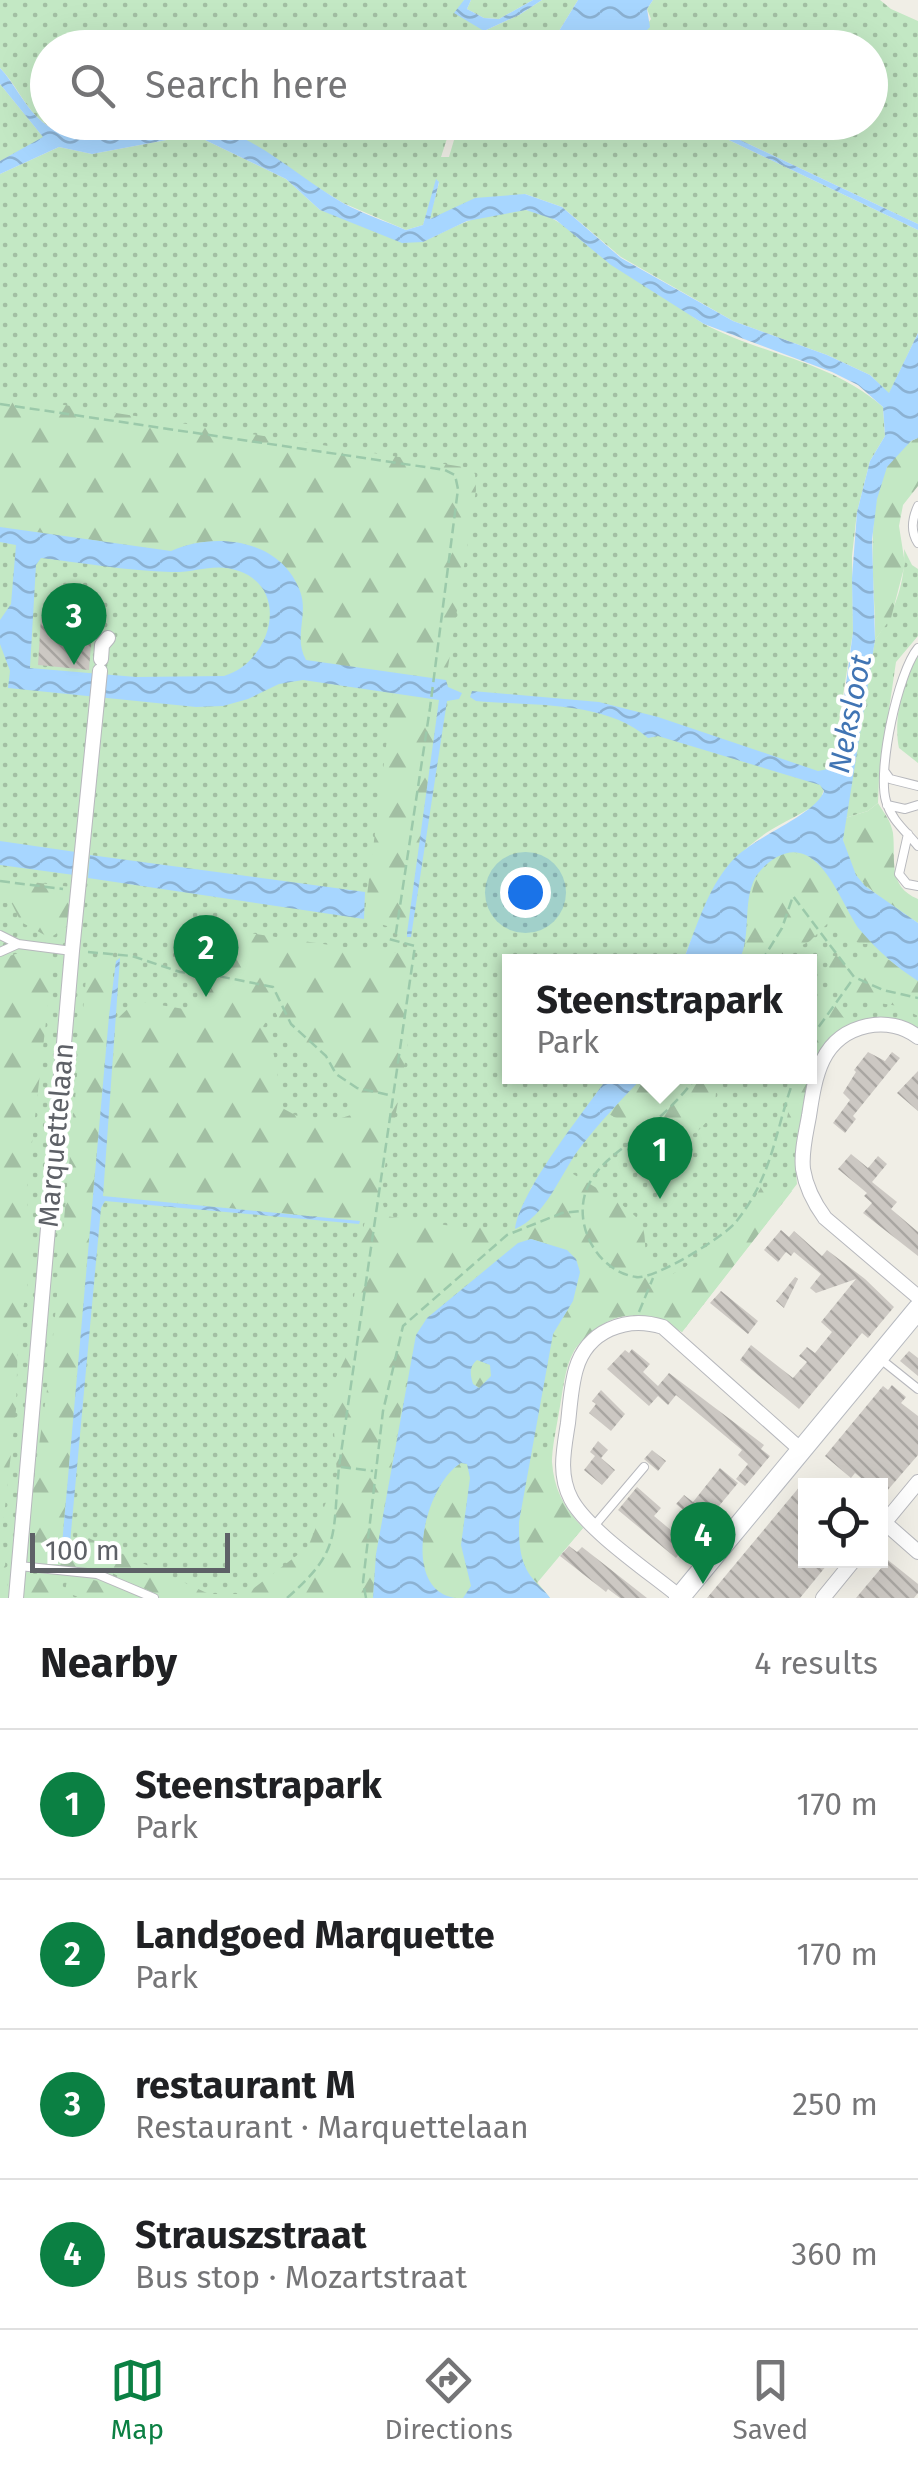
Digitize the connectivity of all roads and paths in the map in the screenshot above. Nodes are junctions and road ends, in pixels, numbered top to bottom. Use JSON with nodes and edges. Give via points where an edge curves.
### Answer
{"nodes":[{"id":1,"x":0,"y":404,"type":"edge"},
{"id":2,"x":918,"y":506,"type":"edge"},
{"id":3,"x":918,"y":542,"type":"edge"},
{"id":4,"x":108,"y":638,"type":"dead end"},
{"id":5,"x":918,"y":648,"type":"edge"},
{"id":6,"x":885,"y":772,"type":"junction"},
{"id":7,"x":918,"y":786,"type":"edge"},
{"id":8,"x":887,"y":805,"type":"junction"},
{"id":9,"x":918,"y":805,"type":"edge"},
{"id":10,"x":908,"y":834,"type":"junction"},
{"id":11,"x":918,"y":846,"type":"edge"},
{"id":12,"x":0,"y":881,"type":"edge"},
{"id":13,"x":79,"y":884,"type":"junction"},
{"id":14,"x":918,"y":886,"type":"edge"},
{"id":15,"x":0,"y":935,"type":"edge"},
{"id":16,"x":385,"y":938,"type":"dead end"},
{"id":17,"x":395,"y":939,"type":"junction"},
{"id":18,"x":18,"y":944,"type":"junction"},
{"id":19,"x":72,"y":950,"type":"junction"},
{"id":20,"x":0,"y":952,"type":"edge"},
{"id":21,"x":765,"y":954,"type":"edge"},
{"id":22,"x":854,"y":977,"type":"junction"},
{"id":23,"x":918,"y":998,"type":"edge"},
{"id":24,"x":817,"y":1029,"type":"edge"},
{"id":25,"x":918,"y":1037,"type":"edge"},
{"id":26,"x":817,"y":1069,"type":"edge"},
{"id":27,"x":690,"y":1084,"type":"edge"},
{"id":28,"x":793,"y":1084,"type":"edge"},
{"id":29,"x":814,"y":1084,"type":"edge"},
{"id":30,"x":392,"y":1096,"type":"junction"},
{"id":31,"x":584,"y":1210,"type":"junction"},
{"id":32,"x":653,"y":1276,"type":"junction"},
{"id":33,"x":918,"y":1297,"type":"edge"},
{"id":34,"x":918,"y":1309,"type":"edge"},
{"id":35,"x":635,"y":1322,"type":"junction"},
{"id":36,"x":878,"y":1357,"type":"junction"},
{"id":37,"x":918,"y":1389,"type":"edge"},
{"id":38,"x":802,"y":1450,"type":"junction"},
{"id":39,"x":339,"y":1467,"type":"junction"},
{"id":40,"x":644,"y":1467,"type":"dead end"},
{"id":41,"x":374,"y":1471,"type":"junction"},
{"id":42,"x":918,"y":1482,"type":"edge"},
{"id":43,"x":888,"y":1520,"type":"edge"},
{"id":44,"x":594,"y":1526,"type":"junction"},
{"id":45,"x":888,"y":1530,"type":"edge"},
{"id":46,"x":918,"y":1552,"type":"edge"},
{"id":47,"x":19,"y":1566,"type":"junction"},
{"id":48,"x":848,"y":1568,"type":"edge"},
{"id":49,"x":16,"y":1598,"type":"edge"},
{"id":50,"x":154,"y":1598,"type":"edge"},
{"id":51,"x":286,"y":1598,"type":"edge"},
{"id":52,"x":366,"y":1598,"type":"edge"},
{"id":53,"x":680,"y":1598,"type":"edge"},
{"id":54,"x":824,"y":1598,"type":"edge"}],
"edges":[{"from":1,"to":17,"type":"path","via":[[455,475],[435,674]]},
{"from":2,"to":3,"type":"lane","via":[[912,518]]},
{"from":4,"to":13,"type":"street","name":"Marquettelaan","via":[[102,645]]},
{"from":5,"to":6,"type":"lane","via":[[906,663]]},
{"from":6,"to":7,"type":"lane"},
{"from":6,"to":8,"type":"lane"},
{"from":8,"to":9,"type":"lane"},
{"from":8,"to":10,"type":"lane"},
{"from":10,"to":11,"type":"lane"},
{"from":10,"to":14,"type":"lane","via":[[899,874]]},
{"from":12,"to":13,"type":"path"},
{"from":13,"to":19,"type":"street","name":"Marquettelaan"},
{"from":15,"to":18,"type":"lane"},
{"from":16,"to":17,"type":"path"},
{"from":17,"to":30,"type":"path","via":[[415,946]]},
{"from":18,"to":19,"type":"lane"},
{"from":18,"to":20,"type":"lane"},
{"from":19,"to":30,"type":"path","via":[[274,987],[291,1024],[336,1074],[357,1088]]},
{"from":19,"to":47,"type":"street","name":"Marquettelaan"},
{"from":21,"to":22,"type":"path","via":[[794,896]]},
{"from":22,"to":23,"type":"path"},
{"from":22,"to":24,"type":"path"},
{"from":25,"to":26,"type":"street","via":[[898,1027],[856,1029],[832,1046]]},
{"from":27,"to":31,"type":"path","via":[[598,1170],[582,1198]]},
{"from":28,"to":32,"type":"path","via":[[771,1164],[750,1202],[713,1243]]},
{"from":29,"to":33,"type":"street","via":[[803,1167],[813,1202]]},
{"from":30,"to":39,"type":"path"},
{"from":31,"to":32,"type":"path","via":[[600,1260],[638,1278]]},
{"from":31,"to":41,"type":"path","via":[[507,1235],[403,1326]]},
{"from":32,"to":35,"type":"path"},
{"from":34,"to":36,"type":"main road"},
{"from":35,"to":38,"type":"street","via":[[671,1332]]},
{"from":35,"to":44,"type":"street","via":[[589,1343],[575,1371],[562,1468],[569,1496]]},
{"from":36,"to":37,"type":"lane"},
{"from":36,"to":38,"type":"main road"},
{"from":38,"to":53,"type":"main road"},
{"from":39,"to":41,"type":"path"},
{"from":39,"to":51,"type":"path","via":[[331,1547],[316,1573]]},
{"from":40,"to":44,"type":"lane"},
{"from":41,"to":52,"type":"path"},
{"from":42,"to":43,"type":"street"},
{"from":44,"to":53,"type":"street"},
{"from":45,"to":46,"type":"street"},
{"from":47,"to":49,"type":"street","name":"Marquettelaan"},
{"from":47,"to":50,"type":"lane","via":[[98,1574]]},
{"from":48,"to":54,"type":"street"}]}
